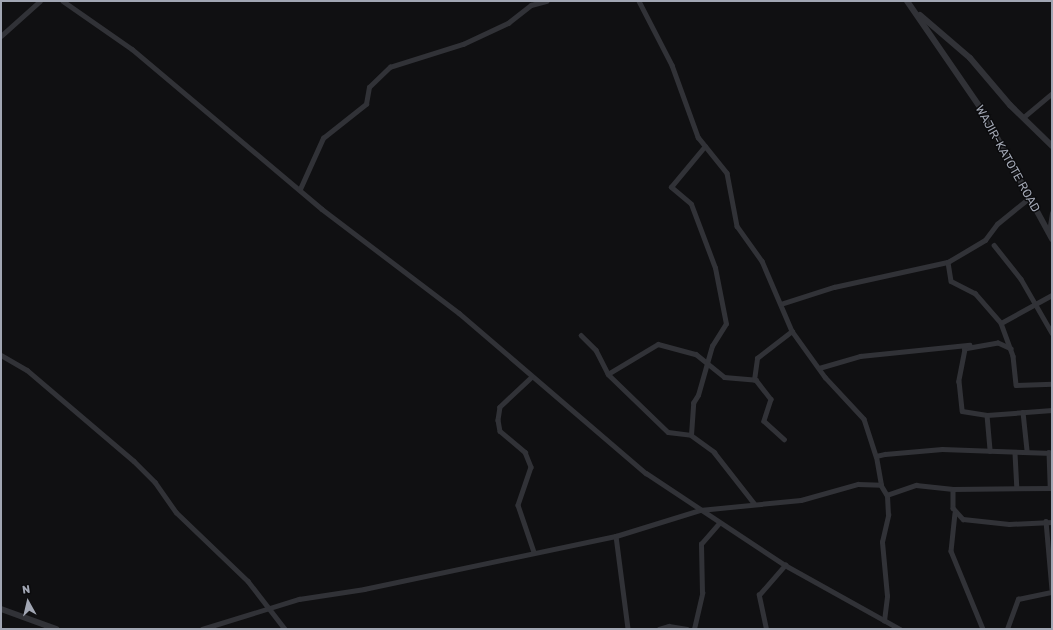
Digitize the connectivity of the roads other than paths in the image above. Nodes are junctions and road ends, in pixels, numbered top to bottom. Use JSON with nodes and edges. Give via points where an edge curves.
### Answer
{"nodes":[{"id":1,"x":40,"y":1,"type":"edge"},
{"id":2,"x":63,"y":1,"type":"edge"},
{"id":3,"x":546,"y":1,"type":"edge"},
{"id":4,"x":638,"y":1,"type":"edge"},
{"id":5,"x":907,"y":1,"type":"edge"},
{"id":6,"x":1,"y":36,"type":"edge"},
{"id":7,"x":1052,"y":93,"type":"edge"},
{"id":8,"x":1025,"y":116,"type":"junction"},
{"id":9,"x":704,"y":146,"type":"junction"},
{"id":10,"x":1052,"y":146,"type":"edge"},
{"id":11,"x":300,"y":189,"type":"junction"},
{"id":12,"x":1028,"y":198,"type":"junction"},
{"id":13,"x":1052,"y":213,"type":"edge"},
{"id":14,"x":1050,"y":236,"type":"edge"},
{"id":15,"x":994,"y":244,"type":"dead end"},
{"id":16,"x":948,"y":262,"type":"junction"},
{"id":17,"x":1052,"y":295,"type":"edge"},
{"id":18,"x":781,"y":304,"type":"junction"},
{"id":19,"x":1034,"y":305,"type":"junction"},
{"id":20,"x":1001,"y":323,"type":"junction"},
{"id":21,"x":792,"y":331,"type":"junction"},
{"id":22,"x":1052,"y":333,"type":"edge"},
{"id":23,"x":581,"y":335,"type":"dead end"},
{"id":24,"x":970,"y":345,"type":"junction"},
{"id":25,"x":1011,"y":349,"type":"junction"},
{"id":26,"x":1,"y":355,"type":"edge"},
{"id":27,"x":707,"y":360,"type":"junction"},
{"id":28,"x":819,"y":368,"type":"junction"},
{"id":29,"x":608,"y":374,"type":"junction"},
{"id":30,"x":532,"y":377,"type":"junction"},
{"id":31,"x":754,"y":380,"type":"junction"},
{"id":32,"x":1052,"y":384,"type":"edge"},
{"id":33,"x":1052,"y":409,"type":"edge"},
{"id":34,"x":1023,"y":412,"type":"junction"},
{"id":35,"x":987,"y":415,"type":"junction"},
{"id":36,"x":691,"y":435,"type":"junction"},
{"id":37,"x":784,"y":438,"type":"dead end"},
{"id":38,"x":990,"y":451,"type":"junction"},
{"id":39,"x":1027,"y":451,"type":"junction"},
{"id":40,"x":1050,"y":452,"type":"edge"},
{"id":41,"x":1015,"y":453,"type":"junction"},
{"id":42,"x":876,"y":456,"type":"junction"},
{"id":43,"x":881,"y":486,"type":"junction"},
{"id":44,"x":1017,"y":488,"type":"junction"},
{"id":45,"x":1051,"y":488,"type":"edge"},
{"id":46,"x":953,"y":489,"type":"junction"},
{"id":47,"x":887,"y":495,"type":"junction"},
{"id":48,"x":754,"y":503,"type":"junction"},
{"id":49,"x":700,"y":510,"type":"junction"},
{"id":50,"x":956,"y":513,"type":"junction"},
{"id":51,"x":1046,"y":521,"type":"junction"},
{"id":52,"x":1052,"y":522,"type":"edge"},
{"id":53,"x":719,"y":523,"type":"junction"},
{"id":54,"x":616,"y":536,"type":"junction"},
{"id":55,"x":534,"y":552,"type":"junction"},
{"id":56,"x":785,"y":565,"type":"junction"},
{"id":57,"x":1052,"y":590,"type":"edge"},
{"id":58,"x":270,"y":607,"type":"junction"},
{"id":59,"x":1,"y":609,"type":"edge"},
{"id":60,"x":884,"y":621,"type":"junction"},
{"id":61,"x":56,"y":629,"type":"edge"},
{"id":62,"x":202,"y":629,"type":"edge"},
{"id":63,"x":285,"y":629,"type":"edge"},
{"id":64,"x":628,"y":629,"type":"edge"},
{"id":65,"x":659,"y":629,"type":"edge"},
{"id":66,"x":687,"y":629,"type":"edge"},
{"id":67,"x":694,"y":629,"type":"edge"},
{"id":68,"x":766,"y":629,"type":"edge"},
{"id":69,"x":898,"y":629,"type":"edge"},
{"id":70,"x":983,"y":629,"type":"edge"},
{"id":71,"x":1007,"y":629,"type":"edge"}],
"edges":[{"from":1,"to":6,"type":"street"},
{"from":2,"to":11,"type":"street","via":[[132,49]]},
{"from":3,"to":11,"type":"street","via":[[531,5],[508,23],[452,49],[390,67],[369,87],[366,104],[323,138]]},
{"from":4,"to":9,"type":"street","via":[[672,65]]},
{"from":5,"to":8,"type":"street","via":[[934,30],[970,58],[1010,105]]},
{"from":5,"to":12,"type":"street","name":"WAJIR-KATOTE ROAD","via":[[982,110]]},
{"from":7,"to":8,"type":"street"},
{"from":8,"to":10,"type":"street"},
{"from":9,"to":18,"type":"street","via":[[727,173],[737,226],[762,261]]},
{"from":9,"to":27,"type":"street","via":[[671,187],[691,204],[715,268],[726,324]]},
{"from":11,"to":30,"type":"street","via":[[459,313]]},
{"from":12,"to":14,"type":"street","name":"WAJIR-KATOTE ROAD"},
{"from":12,"to":16,"type":"street","via":[[997,224],[985,240]]},
{"from":13,"to":14,"type":"street"},
{"from":15,"to":19,"type":"street","via":[[1022,279]]},
{"from":16,"to":18,"type":"street","via":[[834,286]]},
{"from":16,"to":20,"type":"street","via":[[951,281],[975,292]]},
{"from":17,"to":19,"type":"street"},
{"from":18,"to":21,"type":"street"},
{"from":19,"to":20,"type":"street"},
{"from":19,"to":22,"type":"street"},
{"from":20,"to":25,"type":"street"},
{"from":21,"to":28,"type":"street"},
{"from":21,"to":31,"type":"street","via":[[757,358]]},
{"from":23,"to":29,"type":"street","via":[[596,350]]},
{"from":24,"to":25,"type":"street","via":[[998,344]]},
{"from":24,"to":28,"type":"street","via":[[860,356]]},
{"from":24,"to":35,"type":"street","via":[[963,357],[960,408],[965,414]]},
{"from":25,"to":32,"type":"street","via":[[1016,385]]},
{"from":26,"to":58,"type":"street","via":[[26,370],[134,461],[155,482],[176,512],[236,569]]},
{"from":27,"to":29,"type":"street","via":[[658,344]]},
{"from":27,"to":31,"type":"street","via":[[724,377]]},
{"from":27,"to":36,"type":"street","via":[[698,395],[693,403]]},
{"from":28,"to":42,"type":"street","via":[[864,419]]},
{"from":29,"to":36,"type":"street","via":[[668,432]]},
{"from":30,"to":49,"type":"street","via":[[646,473]]},
{"from":30,"to":55,"type":"street","via":[[500,407],[498,420],[500,431],[525,452],[531,467],[518,505]]},
{"from":31,"to":37,"type":"street","via":[[771,399],[765,417],[766,425]]},
{"from":33,"to":34,"type":"street"},
{"from":34,"to":35,"type":"street"},
{"from":34,"to":39,"type":"street"},
{"from":35,"to":38,"type":"street"},
{"from":36,"to":48,"type":"street","via":[[721,459]]},
{"from":38,"to":41,"type":"street"},
{"from":38,"to":42,"type":"street","via":[[942,449]]},
{"from":39,"to":40,"type":"street"},
{"from":39,"to":41,"type":"street"},
{"from":40,"to":45,"type":"street"},
{"from":41,"to":44,"type":"street"},
{"from":42,"to":43,"type":"street"},
{"from":43,"to":47,"type":"street"},
{"from":43,"to":48,"type":"street","via":[[858,484],[801,500]]},
{"from":44,"to":45,"type":"street"},
{"from":44,"to":46,"type":"street"},
{"from":46,"to":47,"type":"street","via":[[916,485]]},
{"from":46,"to":50,"type":"street"},
{"from":47,"to":60,"type":"street","via":[[888,515],[882,542],[887,596]]},
{"from":48,"to":49,"type":"street"},
{"from":49,"to":53,"type":"street"},
{"from":49,"to":54,"type":"street"},
{"from":50,"to":51,"type":"street","via":[[963,519],[1009,524]]},
{"from":50,"to":70,"type":"street","via":[[950,551]]},
{"from":51,"to":52,"type":"street"},
{"from":51,"to":57,"type":"street"},
{"from":53,"to":56,"type":"street"},
{"from":53,"to":67,"type":"street","via":[[701,544],[702,593]]},
{"from":54,"to":55,"type":"street"},
{"from":54,"to":64,"type":"street"},
{"from":55,"to":58,"type":"street"},
{"from":56,"to":60,"type":"street"},
{"from":56,"to":68,"type":"street","via":[[760,595]]},
{"from":57,"to":71,"type":"street","via":[[1018,598]]},
{"from":58,"to":62,"type":"street"},
{"from":58,"to":63,"type":"street"},
{"from":59,"to":61,"type":"street"},
{"from":60,"to":69,"type":"street"},
{"from":65,"to":66,"type":"street","via":[[669,626]]}]}
